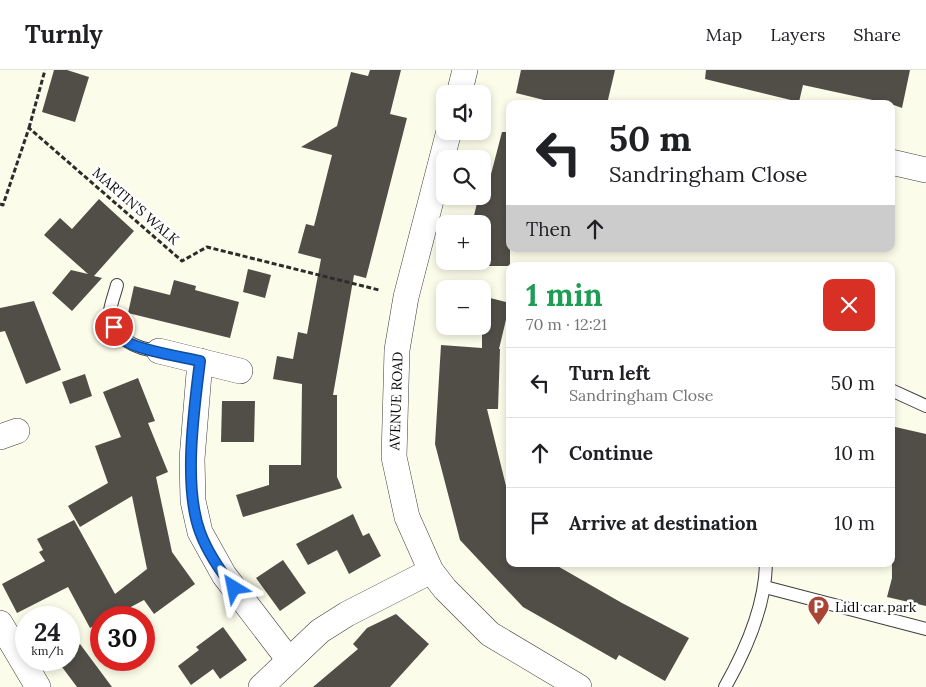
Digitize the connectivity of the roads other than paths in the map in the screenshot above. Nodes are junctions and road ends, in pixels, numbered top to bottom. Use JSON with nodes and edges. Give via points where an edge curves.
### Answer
{"nodes":[{"id":1,"x":465,"y":70,"type":"edge"},
{"id":2,"x":461,"y":85,"type":"edge"},
{"id":3,"x":447,"y":140,"type":"edge"},
{"id":4,"x":895,"y":163,"type":"edge"},
{"id":5,"x":926,"y":170,"type":"edge"},
{"id":6,"x":117,"y":285,"type":"dead end"},
{"id":7,"x":159,"y":351,"type":"joint"},
{"id":8,"x":200,"y":361,"type":"junction"},
{"id":9,"x":240,"y":371,"type":"dead end"},
{"id":10,"x":895,"y":392,"type":"edge"},
{"id":11,"x":926,"y":406,"type":"edge"},
{"id":12,"x":766,"y":567,"type":"edge"},
{"id":13,"x":432,"y":570,"type":"junction"},
{"id":14,"x":765,"y":587,"type":"junction"},
{"id":15,"x":0,"y":623,"type":"edge"},
{"id":16,"x":926,"y":629,"type":"edge"},
{"id":17,"x":15,"y":641,"type":"edge"},
{"id":18,"x":288,"y":660,"type":"junction"},
{"id":19,"x":31,"y":671,"type":"edge"},
{"id":20,"x":38,"y":687,"type":"edge"},
{"id":21,"x":261,"y":687,"type":"edge"},
{"id":22,"x":579,"y":687,"type":"edge"},
{"id":23,"x":725,"y":687,"type":"edge"}],
"edges":[{"from":1,"to":2,"type":"street"},
{"from":3,"to":13,"type":"street","name":"AVENUE ROAD","via":[[406,297],[397,350],[394,457],[407,518]]},
{"from":4,"to":5,"type":"street"},
{"from":6,"to":7,"type":"lane","via":[[109,313],[114,327],[125,341],[146,350]]},
{"from":7,"to":8,"type":"street"},
{"from":8,"to":9,"type":"street"},
{"from":8,"to":18,"type":"street","via":[[192,458],[193,501],[200,532],[224,575]]},
{"from":10,"to":11,"type":"lane"},
{"from":12,"to":14,"type":"lane"},
{"from":13,"to":18,"type":"street","via":[[347,614],[320,631]]},
{"from":13,"to":22,"type":"street","name":"AVENUE ROAD","via":[[445,589],[490,634]]},
{"from":14,"to":16,"type":"lane"},
{"from":14,"to":23,"type":"lane","via":[[742,658]]},
{"from":15,"to":17,"type":"street"},
{"from":18,"to":21,"type":"street"},
{"from":19,"to":20,"type":"street"}]}
